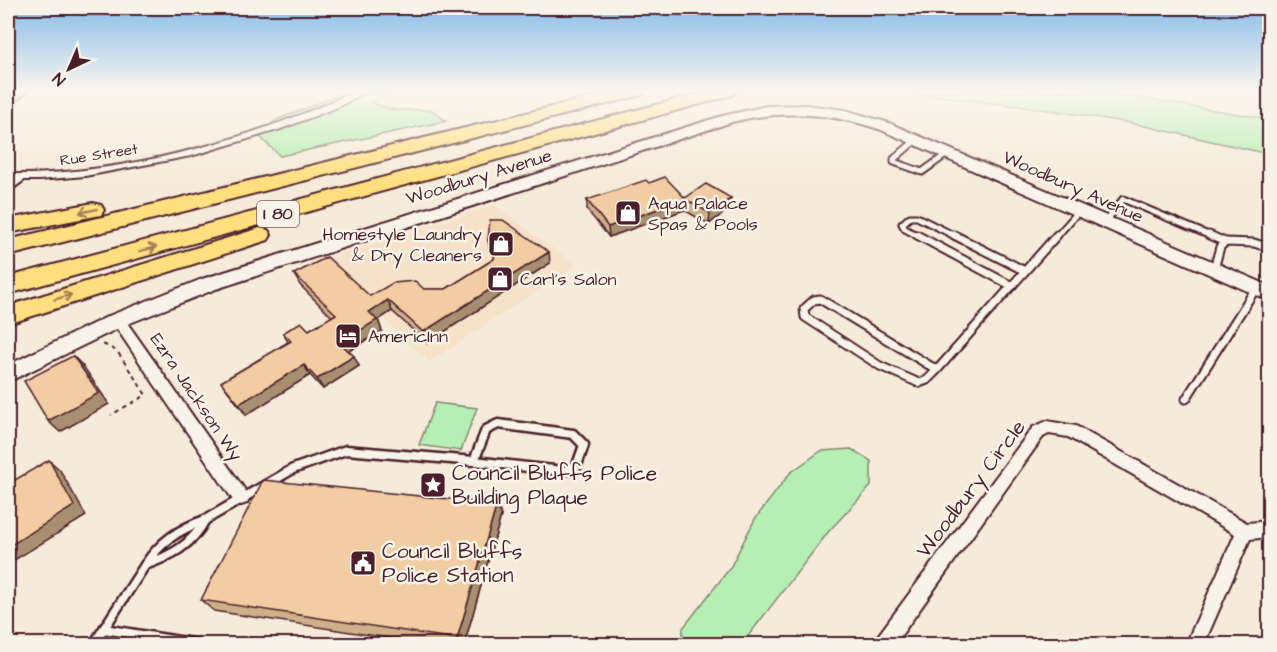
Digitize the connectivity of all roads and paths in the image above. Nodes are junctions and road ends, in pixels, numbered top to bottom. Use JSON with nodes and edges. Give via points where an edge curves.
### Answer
{"nodes":[{"id":1,"x":295,"y":121,"type":"edge"},
{"id":2,"x":501,"y":121,"type":"edge"},
{"id":3,"x":515,"y":121,"type":"edge"},
{"id":4,"x":617,"y":121,"type":"edge"},
{"id":5,"x":723,"y":121,"type":"edge"},
{"id":6,"x":871,"y":121,"type":"edge"},
{"id":7,"x":916,"y":140,"type":"junction"},
{"id":8,"x":525,"y":147,"type":"junction"},
{"id":9,"x":947,"y":154,"type":"junction"},
{"id":10,"x":8,"y":177,"type":"edge"},
{"id":11,"x":23,"y":178,"type":"junction"},
{"id":12,"x":8,"y":189,"type":"edge"},
{"id":13,"x":1079,"y":211,"type":"junction"},
{"id":14,"x":1105,"y":223,"type":"junction"},
{"id":15,"x":8,"y":226,"type":"edge"},
{"id":16,"x":1224,"y":242,"type":"junction"},
{"id":17,"x":8,"y":248,"type":"edge"},
{"id":18,"x":1269,"y":248,"type":"edge"},
{"id":19,"x":1213,"y":270,"type":"junction"},
{"id":20,"x":1025,"y":271,"type":"junction"},
{"id":21,"x":8,"y":286,"type":"edge"},
{"id":22,"x":1012,"y":286,"type":"junction"},
{"id":23,"x":1263,"y":291,"type":"edge"},
{"id":24,"x":8,"y":315,"type":"edge"},
{"id":25,"x":118,"y":320,"type":"junction"},
{"id":26,"x":102,"y":344,"type":"dead end"},
{"id":27,"x":937,"y":369,"type":"junction"},
{"id":28,"x":8,"y":374,"type":"edge"},
{"id":29,"x":1186,"y":399,"type":"dead end"},
{"id":30,"x":111,"y":415,"type":"dead end"},
{"id":31,"x":474,"y":460,"type":"junction"},
{"id":32,"x":241,"y":498,"type":"junction"},
{"id":33,"x":205,"y":520,"type":"junction"},
{"id":34,"x":1269,"y":529,"type":"edge"},
{"id":35,"x":1245,"y":531,"type":"junction"},
{"id":36,"x":145,"y":565,"type":"junction"},
{"id":37,"x":104,"y":629,"type":"junction"},
{"id":38,"x":94,"y":645,"type":"edge"},
{"id":39,"x":198,"y":645,"type":"edge"},
{"id":40,"x":884,"y":645,"type":"edge"},
{"id":41,"x":1195,"y":645,"type":"edge"}],
"edges":[{"from":1,"to":11,"type":"street","name":"Rue Street","via":[[224,145],[88,173]]},
{"from":2,"to":15,"type":"highway","one_way":true},
{"from":3,"to":17,"type":"highway","number":"I 80"},
{"from":4,"to":8,"type":"highway","number":"I 80"},
{"from":5,"to":25,"type":"main road","name":"Woodbury Avenue","via":[[239,273]]},
{"from":6,"to":7,"type":"main road","name":"Woodbury Avenue"},
{"from":7,"to":9,"type":"main road","name":"Woodbury Avenue"},
{"from":7,"to":9,"type":"lane","via":[[894,162],[918,174]]},
{"from":21,"to":8,"type":"highway","number":"I 80","one_way":true},
{"from":24,"to":8,"type":"highway","one_way":true},
{"from":9,"to":13,"type":"main road","name":"Woodbury Avenue"},
{"from":10,"to":11,"type":"street","name":"Rue Street"},
{"from":11,"to":12,"type":"lane"},
{"from":13,"to":14,"type":"main road","name":"Woodbury Avenue"},
{"from":13,"to":20,"type":"lane"},
{"from":14,"to":16,"type":"lane","via":[[1123,199]]},
{"from":14,"to":19,"type":"main road","name":"Woodbury Avenue"},
{"from":16,"to":18,"type":"lane"},
{"from":16,"to":19,"type":"lane"},
{"from":19,"to":23,"type":"main road","name":"Woodbury Avenue"},
{"from":20,"to":22,"type":"lane"},
{"from":20,"to":22,"type":"lane","via":[[917,217],[902,224]]},
{"from":22,"to":27,"type":"lane"},
{"from":23,"to":29,"type":"lane"},
{"from":25,"to":28,"type":"main road","name":"Woodbury Avenue"},
{"from":25,"to":32,"type":"street","name":"Ezra Jackson Wy"},
{"from":26,"to":30,"type":"path","via":[[117,351],[146,395]]},
{"from":27,"to":27,"type":"lane","via":[[925,382],[906,380],[805,317],[804,309],[820,299]]},
{"from":31,"to":31,"type":"lane","via":[[563,471],[576,468],[584,445],[573,434],[498,424],[486,430]]},
{"from":31,"to":32,"type":"lane","via":[[346,450],[293,469]]},
{"from":32,"to":33,"type":"lane"},
{"from":33,"to":36,"type":"lane","via":[[186,527],[157,547]]},
{"from":33,"to":36,"type":"lane","via":[[197,537],[166,558]]},
{"from":34,"to":35,"type":"street"},
{"from":35,"to":40,"type":"street","name":"Woodbury Circle","via":[[1071,431],[1047,427],[1038,432]]},
{"from":35,"to":41,"type":"street"},
{"from":36,"to":37,"type":"lane"},
{"from":37,"to":38,"type":"lane"},
{"from":37,"to":39,"type":"lane"}]}
